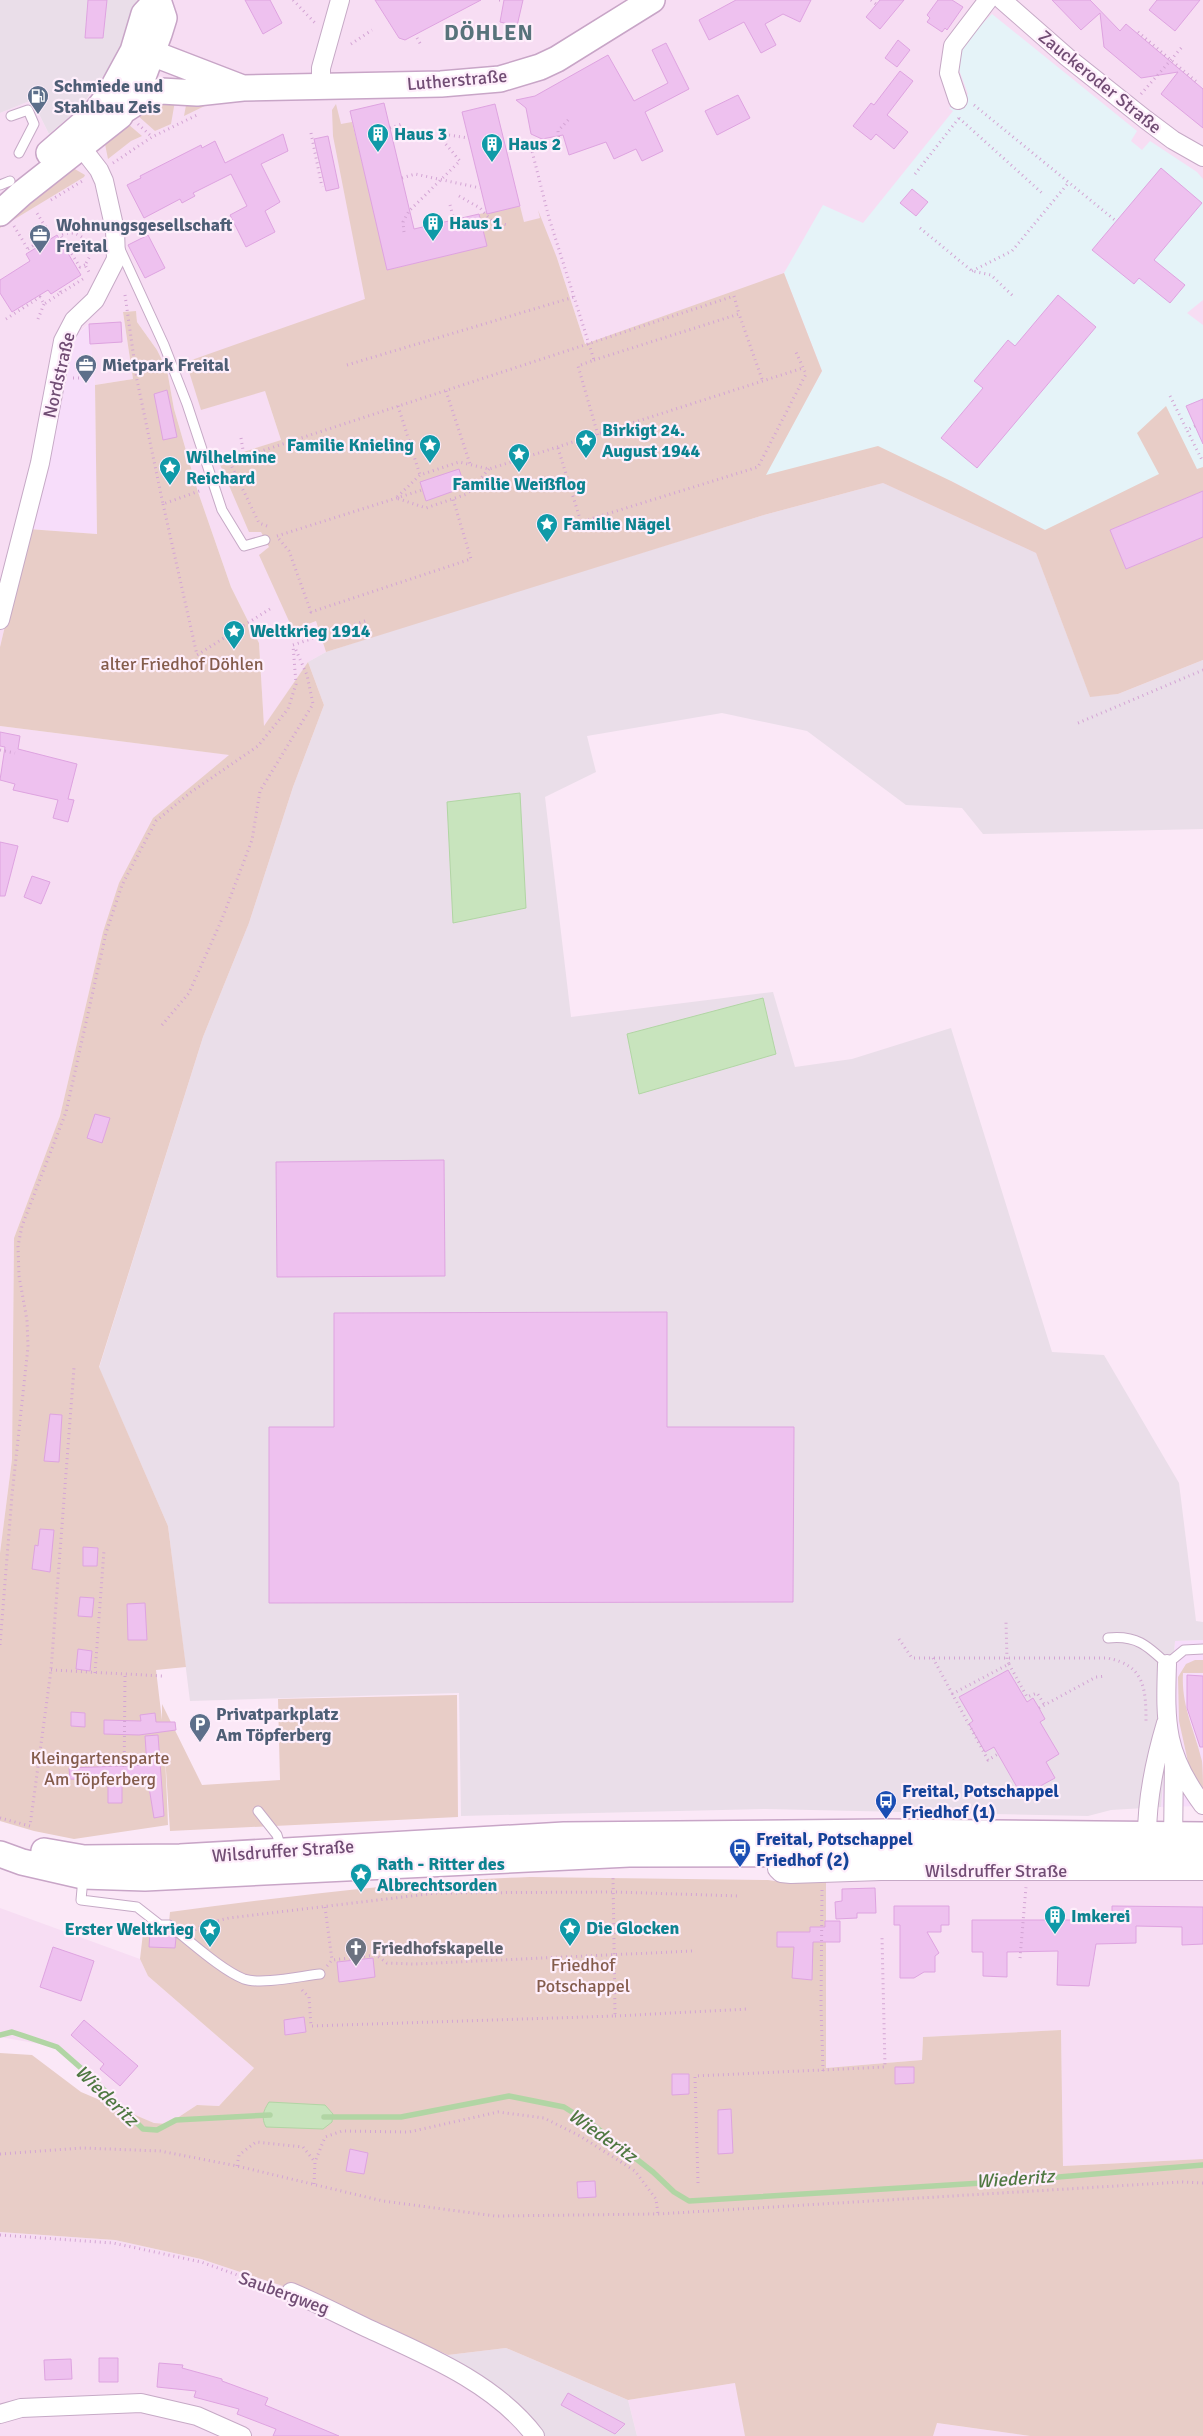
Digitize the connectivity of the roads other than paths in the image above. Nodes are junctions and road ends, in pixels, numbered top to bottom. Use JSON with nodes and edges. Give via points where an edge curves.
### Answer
{"nodes":[{"id":1,"x":158,"y":0,"type":"edge"},
{"id":2,"x":340,"y":0,"type":"edge"},
{"id":3,"x":652,"y":0,"type":"edge"},
{"id":4,"x":988,"y":0,"type":"edge"},
{"id":5,"x":1002,"y":0,"type":"edge"},
{"id":6,"x":143,"y":51,"type":"junction"},
{"id":7,"x":140,"y":83,"type":"junction"},
{"id":8,"x":321,"y":86,"type":"junction"},
{"id":9,"x":243,"y":88,"type":"junction"},
{"id":10,"x":956,"y":94,"type":"road end"},
{"id":11,"x":11,"y":116,"type":"dead end"},
{"id":12,"x":82,"y":148,"type":"junction"},
{"id":13,"x":19,"y":153,"type":"dead end"},
{"id":14,"x":1203,"y":157,"type":"edge"},
{"id":15,"x":3,"y":186,"type":"edge"},
{"id":16,"x":6,"y":218,"type":"edge"},
{"id":17,"x":116,"y":243,"type":"junction"},
{"id":18,"x":265,"y":540,"type":"road end"},
{"id":19,"x":0,"y":620,"type":"edge"},
{"id":20,"x":1108,"y":1638,"type":"dead end"},
{"id":21,"x":1203,"y":1649,"type":"edge"},
{"id":22,"x":1168,"y":1664,"type":"junction"},
{"id":23,"x":1166,"y":1722,"type":"junction"},
{"id":24,"x":1174,"y":1757,"type":"junction"},
{"id":25,"x":1203,"y":1805,"type":"edge"},
{"id":26,"x":258,"y":1811,"type":"dead end"},
{"id":27,"x":1203,"y":1835,"type":"edge"},
{"id":28,"x":0,"y":1840,"type":"edge"},
{"id":29,"x":777,"y":1844,"type":"junction"},
{"id":30,"x":1147,"y":1844,"type":"junction"},
{"id":31,"x":1173,"y":1844,"type":"junction"},
{"id":32,"x":1203,"y":1853,"type":"edge"},
{"id":33,"x":0,"y":1854,"type":"edge"},
{"id":34,"x":283,"y":1860,"type":"junction"},
{"id":35,"x":84,"y":1867,"type":"junction"},
{"id":36,"x":1203,"y":1871,"type":"edge"},
{"id":37,"x":320,"y":1974,"type":"road end"},
{"id":38,"x":292,"y":2292,"type":"road end"},
{"id":39,"x":0,"y":2414,"type":"edge"},
{"id":40,"x":242,"y":2436,"type":"edge"},
{"id":41,"x":535,"y":2436,"type":"edge"}],
"edges":[{"from":1,"to":6,"type":"main road","via":[[164,18]]},
{"from":2,"to":8,"type":"street","via":[[321,68]]},
{"from":3,"to":8,"type":"main road","name":"Lutherstraße","via":[[557,59],[515,76],[441,84]]},
{"from":4,"to":10,"type":"street","via":[[953,46],[949,73]]},
{"from":5,"to":14,"type":"street","name":"Zauckeroder Straße","via":[[1144,118]]},
{"from":6,"to":7,"type":"main road"},
{"from":6,"to":9,"type":"main road","name":"Lutherstraße"},
{"from":7,"to":9,"type":"main road","name":"Lutherstraße","via":[[198,93]]},
{"from":7,"to":12,"type":"main road","name":"Lutherstraße","via":[[143,98],[128,115]]},
{"from":7,"to":15,"type":"main road","via":[[94,114],[54,149]]},
{"from":8,"to":9,"type":"main road","name":"Lutherstraße"},
{"from":11,"to":13,"type":"lane","via":[[28,110],[34,124]]},
{"from":12,"to":16,"type":"main road","name":"Lutherstraße","via":[[20,194]]},
{"from":12,"to":17,"type":"street","name":"Nordstraße","via":[[100,170],[104,181]]},
{"from":17,"to":18,"type":"lane","via":[[164,345],[222,510],[244,546]]},
{"from":17,"to":19,"type":"street","name":"Nordstraße","via":[[116,259],[109,276],[95,300],[69,327],[63,340],[40,463]]},
{"from":20,"to":22,"type":"lane","via":[[1125,1636],[1148,1646]]},
{"from":21,"to":22,"type":"lane","via":[[1184,1650]]},
{"from":22,"to":23,"type":"street"},
{"from":23,"to":24,"type":"street"},
{"from":23,"to":30,"type":"street","via":[[1155,1757],[1147,1802]]},
{"from":24,"to":25,"type":"street","via":[[1189,1787]]},
{"from":24,"to":31,"type":"street"},
{"from":26,"to":34,"type":"lane","via":[[277,1835]]},
{"from":27,"to":31,"type":"main road","name":"Wilsdruffer Straße"},
{"from":28,"to":35,"type":"main road","name":"Wilsdruffer Straße"},
{"from":29,"to":30,"type":"main road","name":"Wilsdruffer Straße","via":[[886,1832]]},
{"from":29,"to":34,"type":"main road","name":"Wilsdruffer Straße","via":[[750,1833],[564,1835]]},
{"from":29,"to":36,"type":"street","name":"Wilsdruffer Straße","via":[[776,1869],[781,1874]]},
{"from":30,"to":31,"type":"main road","name":"Wilsdruffer Straße"},
{"from":31,"to":32,"type":"main road","name":"Wilsdruffer Straße"},
{"from":33,"to":35,"type":"main road","name":"Wilsdruffer Straße","via":[[22,1862]]},
{"from":34,"to":35,"type":"main road","name":"Wilsdruffer Straße","via":[[145,1878]]},
{"from":35,"to":37,"type":"lane","via":[[81,1900],[136,1907],[160,1925],[169,1925],[244,1979]]},
{"from":38,"to":41,"type":"street","name":"Saubergweg","via":[[409,2346],[471,2381],[506,2406]]},
{"from":39,"to":40,"type":"street","via":[[21,2408],[141,2402],[197,2416]]}]}
